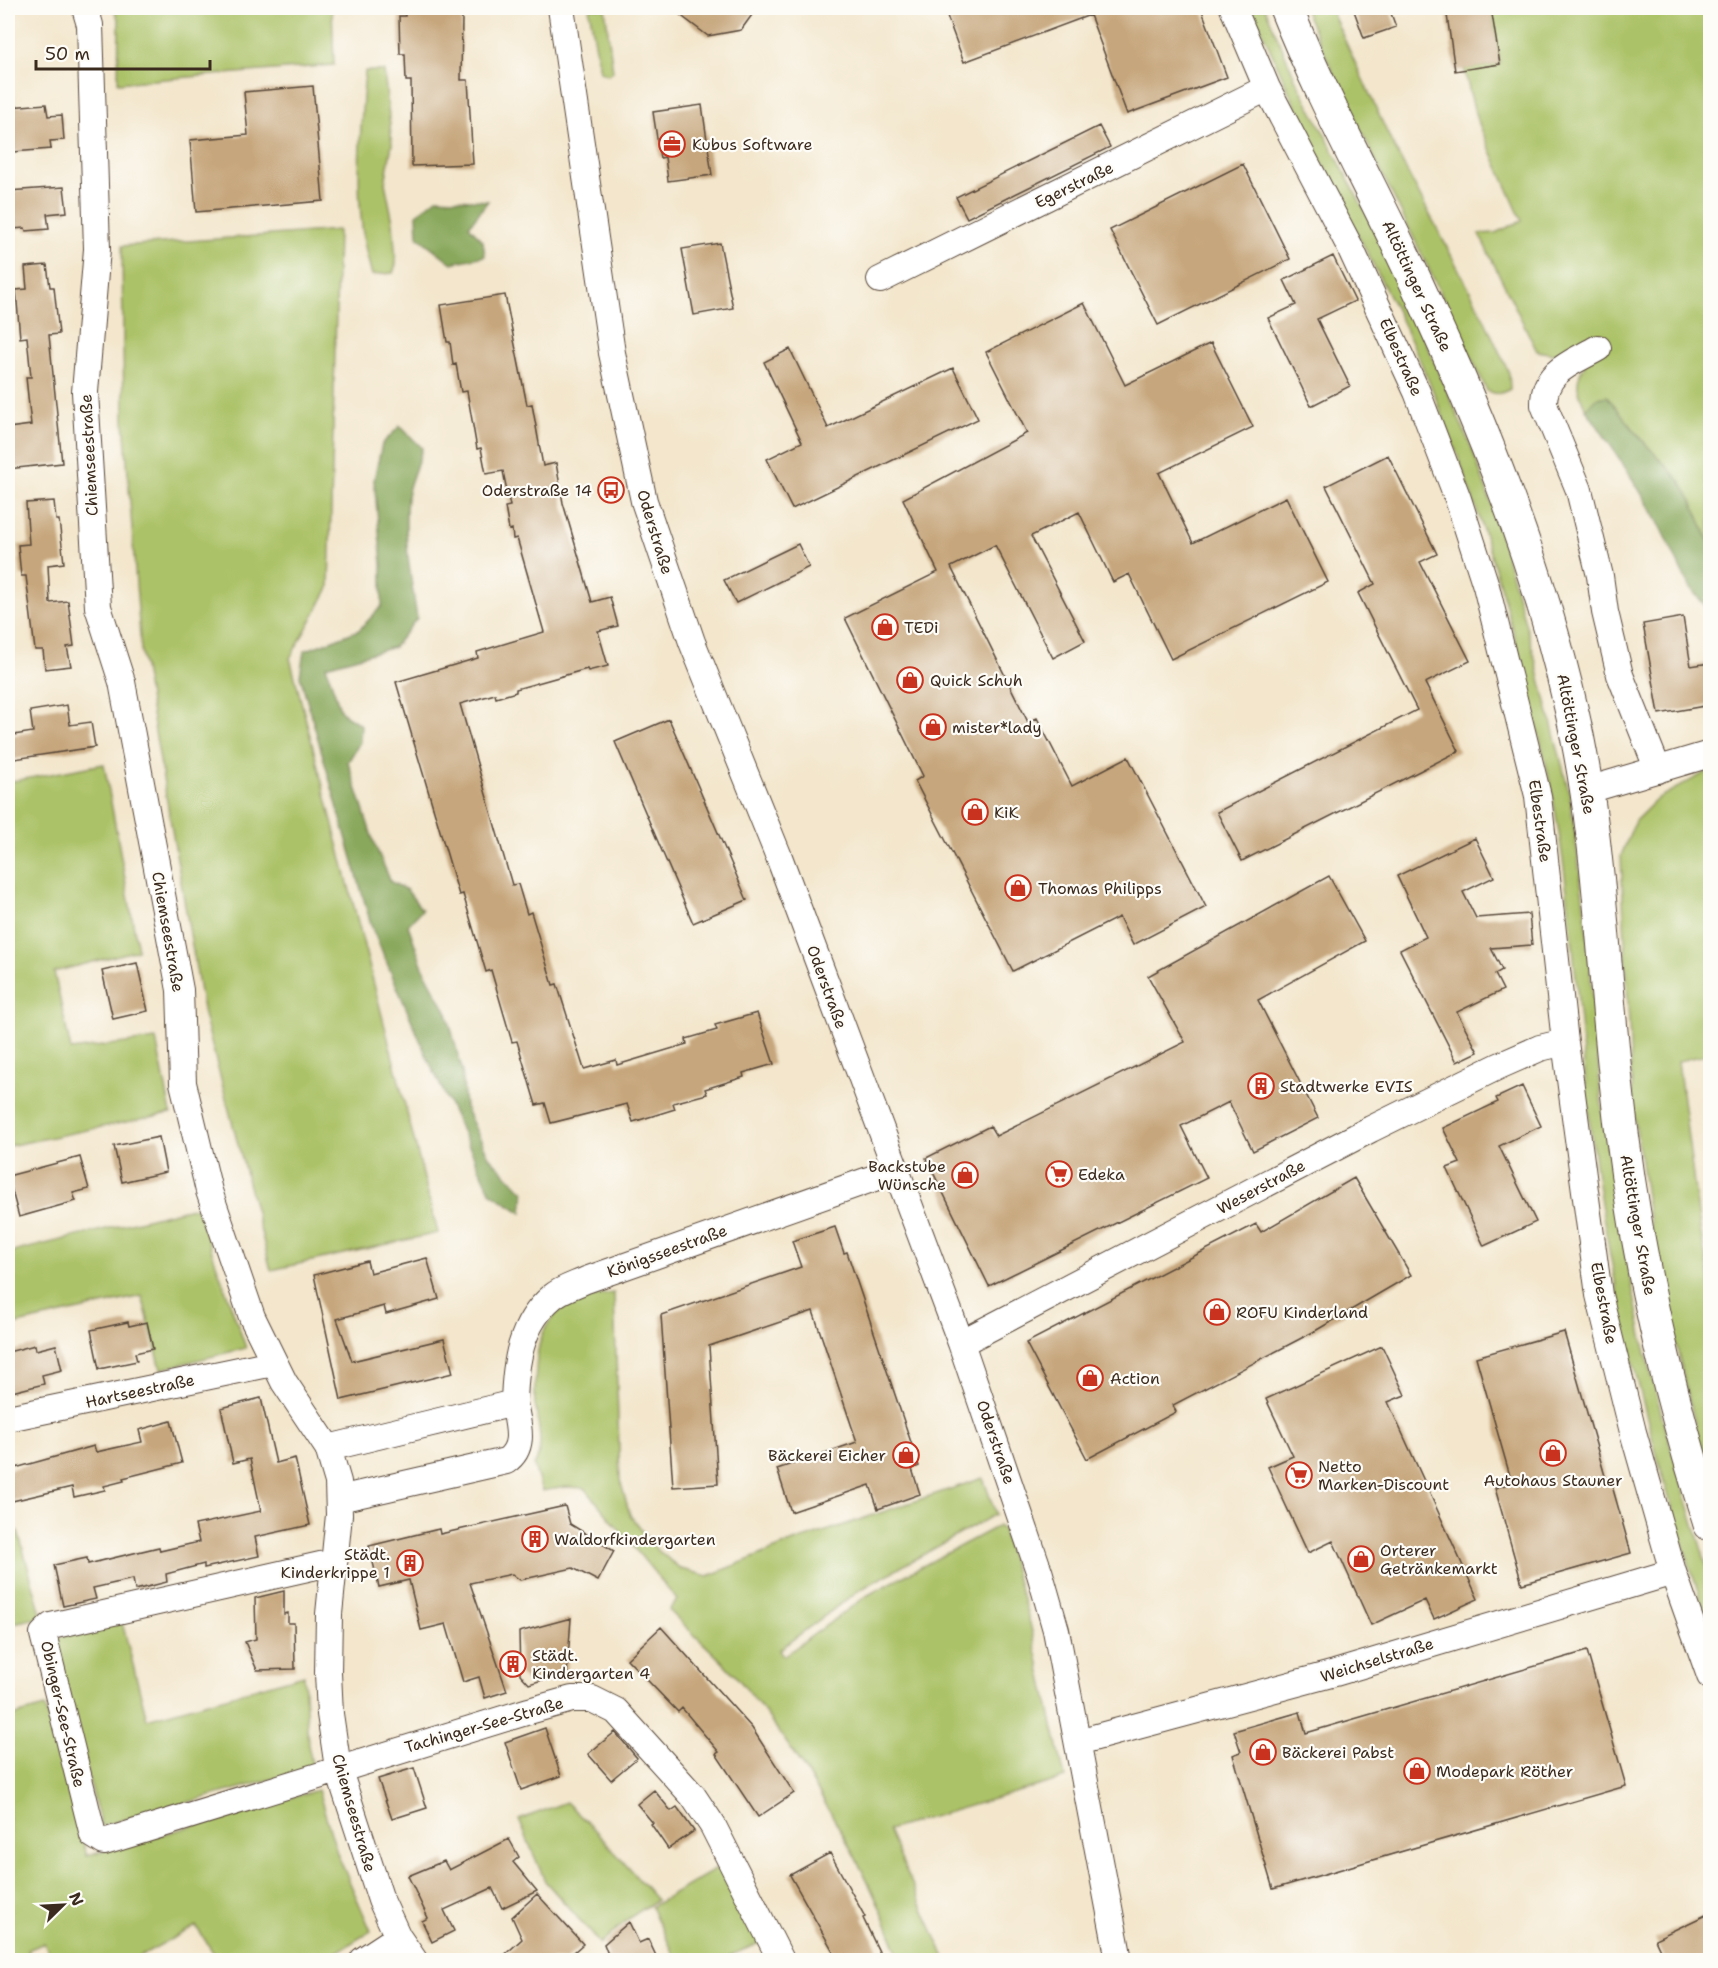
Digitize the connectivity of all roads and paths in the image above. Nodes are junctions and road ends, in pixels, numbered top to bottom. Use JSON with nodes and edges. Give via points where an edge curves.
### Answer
{"nodes":[{"id":1,"x":85,"y":8,"type":"edge"},
{"id":2,"x":561,"y":8,"type":"edge"},
{"id":3,"x":1233,"y":8,"type":"edge"},
{"id":4,"x":1286,"y":8,"type":"edge"},
{"id":5,"x":1267,"y":88,"type":"junction"},
{"id":6,"x":880,"y":280,"type":"dead end"},
{"id":7,"x":1598,"y":348,"type":"dead end"},
{"id":8,"x":1710,"y":754,"type":"edge"},
{"id":9,"x":1658,"y":770,"type":"junction"},
{"id":10,"x":1588,"y":790,"type":"junction"},
{"id":11,"x":1565,"y":1042,"type":"junction"},
{"id":12,"x":894,"y":1171,"type":"junction"},
{"id":13,"x":961,"y":1343,"type":"junction"},
{"id":14,"x":273,"y":1363,"type":"junction"},
{"id":15,"x":514,"y":1403,"type":"junction"},
{"id":16,"x":8,"y":1418,"type":"edge"},
{"id":17,"x":328,"y":1448,"type":"junction"},
{"id":18,"x":339,"y":1500,"type":"junction"},
{"id":19,"x":1710,"y":1524,"type":"edge"},
{"id":20,"x":334,"y":1562,"type":"junction"},
{"id":21,"x":1673,"y":1572,"type":"junction"},
{"id":22,"x":1710,"y":1676,"type":"edge"},
{"id":23,"x":1078,"y":1742,"type":"junction"},
{"id":24,"x":338,"y":1768,"type":"junction"},
{"id":25,"x":398,"y":1937,"type":"junction"},
{"id":26,"x":363,"y":1960,"type":"edge"},
{"id":27,"x":414,"y":1960,"type":"edge"},
{"id":28,"x":782,"y":1960,"type":"edge"},
{"id":29,"x":1119,"y":1960,"type":"edge"}],
"edges":[{"from":1,"to":14,"type":"street","name":"Chiemseestraße","via":[[90,25],[97,249],[85,392],[98,607],[122,682],[180,990],[183,1083],[209,1191],[252,1317]]},
{"from":2,"to":12,"type":"street","name":"Oderstraße","via":[[612,353],[644,501],[692,642],[779,857]]},
{"from":3,"to":5,"type":"street","name":"Elbestraße"},
{"from":4,"to":10,"type":"main road","name":"Altöttinger Straße","via":[[1419,287],[1502,480],[1551,627]]},
{"from":5,"to":6,"type":"street","name":"Egerstraße"},
{"from":5,"to":11,"type":"street","name":"Elbestraße","via":[[1349,245],[1418,392],[1479,564],[1538,796]]},
{"from":7,"to":9,"type":"street","via":[[1548,381],[1544,405],[1579,490],[1620,675]]},
{"from":8,"to":9,"type":"street"},
{"from":9,"to":10,"type":"street"},
{"from":10,"to":19,"type":"main road","name":"Altöttinger Straße","via":[[1632,1205],[1672,1391]]},
{"from":11,"to":13,"type":"street","name":"Weserstraße","via":[[1499,1066],[1408,1111]]},
{"from":11,"to":21,"type":"street","name":"Elbestraße","via":[[1599,1295]]},
{"from":12,"to":13,"type":"street","name":"Oderstraße"},
{"from":12,"to":15,"type":"street","name":"Königsseestraße","via":[[554,1295],[534,1319],[518,1352]]},
{"from":13,"to":23,"type":"street","name":"Oderstraße","via":[[1040,1574],[1056,1630]]},
{"from":14,"to":16,"type":"street","name":"Hartseestraße"},
{"from":14,"to":17,"type":"street","name":"Chiemseestraße"},
{"from":15,"to":17,"type":"street"},
{"from":15,"to":18,"type":"street","name":"Königsseestraße","via":[[520,1439],[516,1454],[506,1461]]},
{"from":17,"to":18,"type":"street","name":"Chiemseestraße"},
{"from":18,"to":20,"type":"street","name":"Chiemseestraße"},
{"from":20,"to":24,"type":"street","name":"Chiemseestraße","via":[[328,1673]]},
{"from":20,"to":24,"type":"street","name":"Obinger-See-Straße","via":[[51,1626],[43,1634],[91,1830],[104,1842]]},
{"from":21,"to":22,"type":"street","name":"Elbestraße"},
{"from":21,"to":23,"type":"street","name":"Weichselstraße","via":[[1335,1673]]},
{"from":23,"to":29,"type":"street","name":"Oderstraße"},
{"from":24,"to":25,"type":"street","name":"Chiemseestraße","via":[[368,1863]]},
{"from":24,"to":28,"type":"street","name":"Tachinger-See-Straße","via":[[572,1699],[606,1704],[687,1789],[713,1826]]},
{"from":25,"to":26,"type":"street"},
{"from":25,"to":27,"type":"street","name":"Chiemseestraße"}]}
